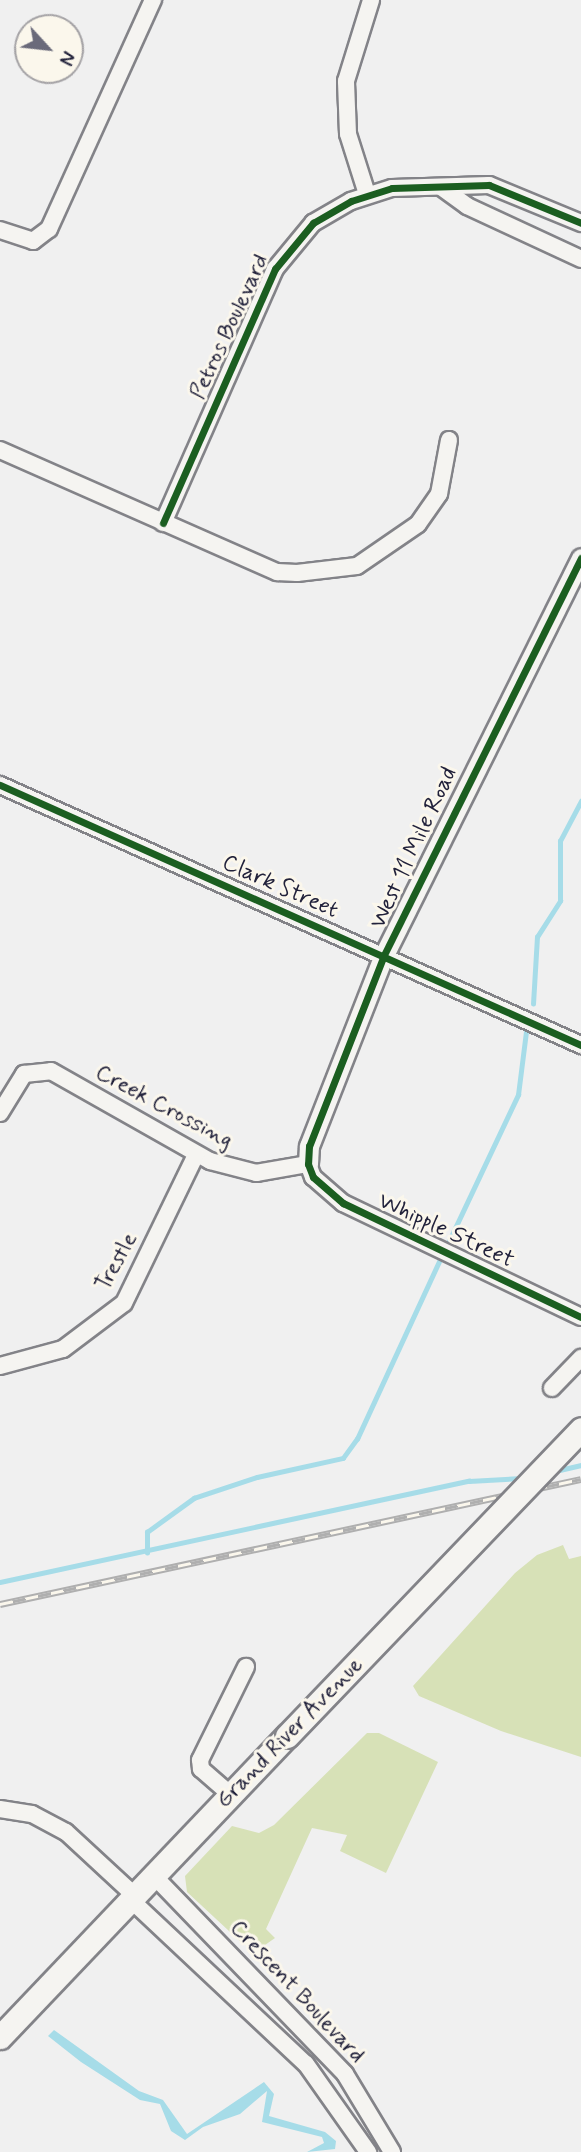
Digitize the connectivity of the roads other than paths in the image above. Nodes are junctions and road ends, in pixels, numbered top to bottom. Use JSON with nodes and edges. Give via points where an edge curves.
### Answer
{"nodes":[{"id":1,"x":371,"y":0,"type":"edge"},
{"id":2,"x":147,"y":2,"type":"edge"},
{"id":3,"x":441,"y":187,"type":"junction"},
{"id":4,"x":367,"y":194,"type":"junction"},
{"id":5,"x":581,"y":223,"type":"edge"},
{"id":6,"x":0,"y":230,"type":"edge"},
{"id":7,"x":581,"y":240,"type":"edge"},
{"id":8,"x":577,"y":257,"type":"edge"},
{"id":9,"x":449,"y":440,"type":"dead end"},
{"id":10,"x":0,"y":450,"type":"edge"},
{"id":11,"x":163,"y":523,"type":"junction"},
{"id":12,"x":581,"y":558,"type":"edge"},
{"id":13,"x":0,"y":785,"type":"edge"},
{"id":14,"x":384,"y":955,"type":"junction"},
{"id":15,"x":581,"y":1045,"type":"edge"},
{"id":16,"x":0,"y":1113,"type":"edge"},
{"id":17,"x":196,"y":1155,"type":"junction"},
{"id":18,"x":308,"y":1164,"type":"junction"},
{"id":19,"x":581,"y":1317,"type":"edge"},
{"id":20,"x":581,"y":1358,"type":"edge"},
{"id":21,"x":0,"y":1366,"type":"edge"},
{"id":22,"x":552,"y":1388,"type":"dead end"},
{"id":23,"x":581,"y":1429,"type":"edge"},
{"id":24,"x":246,"y":1667,"type":"dead end"},
{"id":25,"x":231,"y":1795,"type":"junction"},
{"id":26,"x":0,"y":1809,"type":"edge"},
{"id":27,"x":154,"y":1876,"type":"junction"},
{"id":28,"x":132,"y":1897,"type":"junction"},
{"id":29,"x":0,"y":2037,"type":"edge"},
{"id":30,"x":368,"y":2152,"type":"edge"},
{"id":31,"x":392,"y":2152,"type":"edge"}],
"edges":[{"from":1,"to":4,"type":"street","via":[[346,81],[348,134]]},
{"from":2,"to":6,"type":"street","via":[[56,215],[40,238],[26,240]]},
{"from":3,"to":4,"type":"street","name":"Petros Boulevard"},
{"from":3,"to":5,"type":"street","name":"Petros Boulevard","via":[[489,185]]},
{"from":3,"to":8,"type":"street","via":[[467,206]]},
{"from":4,"to":11,"type":"street","name":"Petros Boulevard","via":[[313,223],[275,269]]},
{"from":7,"to":8,"type":"street"},
{"from":9,"to":11,"type":"street","via":[[439,495],[418,524],[357,566],[277,572]]},
{"from":10,"to":11,"type":"street"},
{"from":12,"to":14,"type":"street","name":"West 11 Mile Road"},
{"from":13,"to":14,"type":"street","name":"Clark Street"},
{"from":14,"to":15,"type":"street","name":"Clark Street"},
{"from":14,"to":18,"type":"street","name":"West 11 Mile Road","via":[[309,1146]]},
{"from":16,"to":17,"type":"street","name":"Creek Crossing","via":[[24,1074],[41,1070],[131,1112]]},
{"from":17,"to":18,"type":"street","name":"Creek Crossing","via":[[256,1173]]},
{"from":17,"to":21,"type":"street","name":"Trestle","via":[[124,1303],[63,1349]]},
{"from":18,"to":19,"type":"street","name":"Whipple Street","via":[[318,1183],[343,1203]]},
{"from":20,"to":22,"type":"street"},
{"from":23,"to":25,"type":"main road","name":"Grand River Avenue","bridge":true},
{"from":24,"to":25,"type":"street","via":[[200,1760],[201,1769]]},
{"from":25,"to":27,"type":"main road","name":"Grand River Avenue"},
{"from":26,"to":28,"type":"street","name":"Crescent Boulevard","via":[[32,1814],[66,1832]]},
{"from":27,"to":28,"type":"main road","name":"Grand River Avenue"},
{"from":27,"to":31,"type":"street","name":"Crescent Boulevard","via":[[345,2074]]},
{"from":28,"to":29,"type":"main road","name":"Grand River Avenue"},
{"from":28,"to":30,"type":"street","name":"Crescent Boulevard","via":[[306,2064]]}]}
